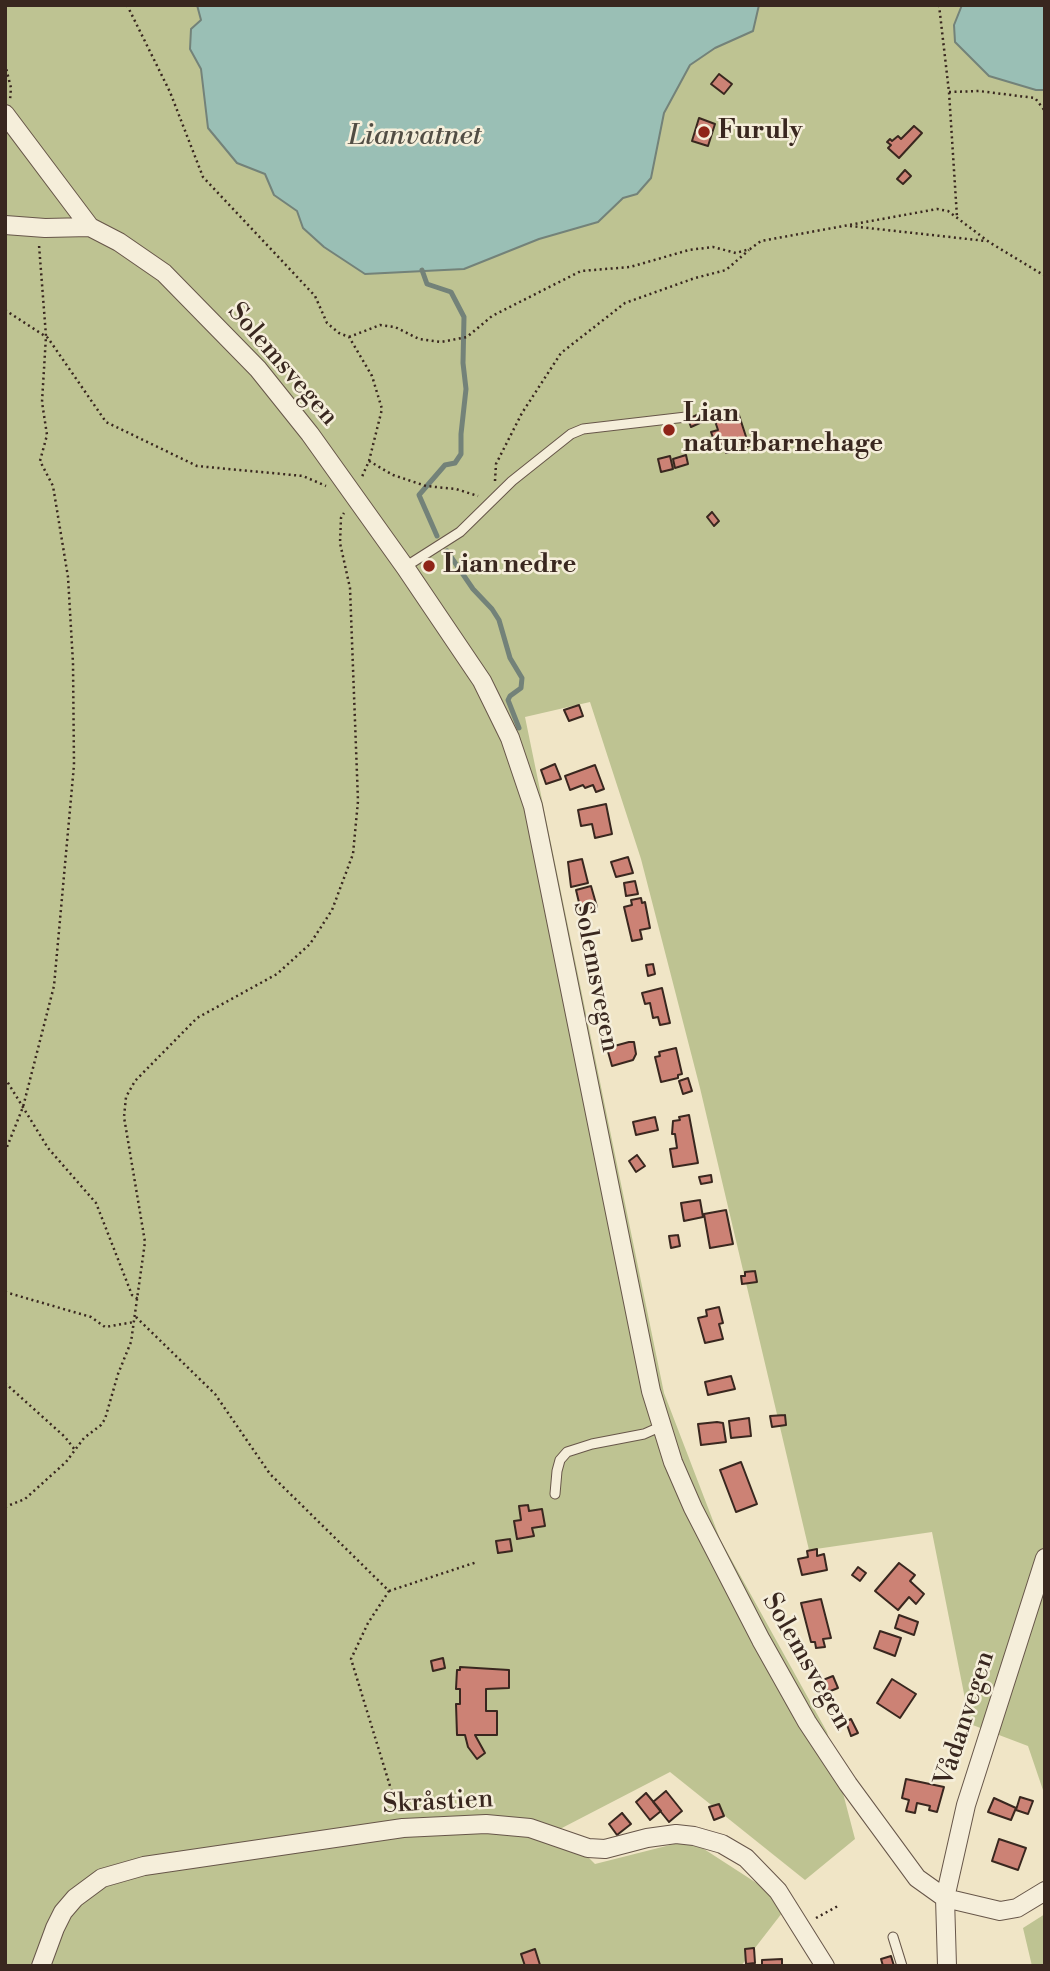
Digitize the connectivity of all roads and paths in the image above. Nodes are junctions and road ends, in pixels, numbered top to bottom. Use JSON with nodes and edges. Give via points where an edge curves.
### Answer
{"nodes":[{"id":1,"x":127,"y":5,"type":"edge"},
{"id":2,"x":939,"y":5,"type":"edge"},
{"id":3,"x":5,"y":64,"type":"edge"},
{"id":4,"x":949,"y":92,"type":"junction"},
{"id":5,"x":1045,"y":111,"type":"edge"},
{"id":6,"x":6,"y":116,"type":"edge"},
{"id":7,"x":957,"y":216,"type":"junction"},
{"id":8,"x":5,"y":225,"type":"edge"},
{"id":9,"x":846,"y":225,"type":"junction"},
{"id":10,"x":38,"y":227,"type":"junction"},
{"id":11,"x":90,"y":227,"type":"junction"},
{"id":12,"x":989,"y":242,"type":"junction"},
{"id":13,"x":750,"y":249,"type":"junction"},
{"id":14,"x":1045,"y":276,"type":"edge"},
{"id":15,"x":5,"y":310,"type":"edge"},
{"id":16,"x":46,"y":336,"type":"junction"},
{"id":17,"x":349,"y":337,"type":"junction"},
{"id":18,"x":686,"y":417,"type":"dead end"},
{"id":19,"x":369,"y":461,"type":"junction"},
{"id":20,"x":328,"y":487,"type":"dead end"},
{"id":21,"x":353,"y":498,"type":"junction"},
{"id":22,"x":494,"y":500,"type":"junction"},
{"id":23,"x":405,"y":567,"type":"junction"},
{"id":24,"x":5,"y":1078,"type":"edge"},
{"id":25,"x":23,"y":1107,"type":"junction"},
{"id":26,"x":5,"y":1152,"type":"edge"},
{"id":27,"x":5,"y":1292,"type":"edge"},
{"id":28,"x":138,"y":1299,"type":"junction"},
{"id":29,"x":136,"y":1317,"type":"junction"},
{"id":30,"x":134,"y":1322,"type":"junction"},
{"id":31,"x":5,"y":1383,"type":"edge"},
{"id":32,"x":662,"y":1426,"type":"junction"},
{"id":33,"x":75,"y":1450,"type":"junction"},
{"id":34,"x":555,"y":1494,"type":"dead end"},
{"id":35,"x":5,"y":1507,"type":"edge"},
{"id":36,"x":1045,"y":1558,"type":"edge"},
{"id":37,"x":477,"y":1562,"type":"dead end"},
{"id":38,"x":389,"y":1591,"type":"junction"},
{"id":39,"x":403,"y":1828,"type":"junction"},
{"id":40,"x":1045,"y":1891,"type":"edge"},
{"id":41,"x":946,"y":1898,"type":"junction"},
{"id":42,"x":838,"y":1906,"type":"dead end"},
{"id":43,"x":803,"y":1929,"type":"junction"},
{"id":44,"x":893,"y":1937,"type":"dead end"},
{"id":45,"x":41,"y":1966,"type":"edge"},
{"id":46,"x":825,"y":1966,"type":"edge"},
{"id":47,"x":901,"y":1966,"type":"edge"},
{"id":48,"x":947,"y":1966,"type":"edge"}],
"edges":[{"from":1,"to":17,"type":"path","via":[[170,92],[203,177],[315,296],[327,323]]},
{"from":2,"to":4,"type":"path"},
{"from":3,"to":6,"type":"path","via":[[11,88]]},
{"from":4,"to":5,"type":"path","via":[[1035,98]]},
{"from":4,"to":7,"type":"path"},
{"from":6,"to":11,"type":"street","name":"Solemsvegen"},
{"from":7,"to":9,"type":"path","via":[[937,209]]},
{"from":7,"to":12,"type":"path"},
{"from":8,"to":10,"type":"street","name":"Solemsvegen"},
{"from":9,"to":12,"type":"path"},
{"from":9,"to":13,"type":"path","via":[[761,241]]},
{"from":10,"to":11,"type":"street","name":"Solemsvegen"},
{"from":10,"to":16,"type":"path"},
{"from":11,"to":21,"type":"street","name":"Solemsvegen","via":[[164,273],[248,360],[310,434]]},
{"from":12,"to":14,"type":"path"},
{"from":13,"to":17,"type":"path","via":[[736,253],[713,247],[689,250],[631,267],[580,271],[492,316],[467,337],[442,342],[419,339],[380,325]]},
{"from":13,"to":22,"type":"path","via":[[726,270],[625,303],[561,353],[496,464]]},
{"from":15,"to":16,"type":"path"},
{"from":16,"to":20,"type":"path","via":[[106,422],[197,466],[303,477]]},
{"from":16,"to":25,"type":"path","via":[[42,402],[47,435],[40,461],[53,486],[68,577],[74,765],[54,986]]},
{"from":17,"to":19,"type":"path","via":[[372,376],[382,409]]},
{"from":18,"to":22,"type":"lane","via":[[571,434]]},
{"from":19,"to":21,"type":"path"},
{"from":19,"to":22,"type":"path","via":[[426,486]]},
{"from":21,"to":23,"type":"street","name":"Solemsvegen"},
{"from":21,"to":28,"type":"path","via":[[341,518],[340,543],[351,588],[358,801],[353,854],[332,910],[310,944],[278,974],[197,1018],[135,1081],[126,1097],[124,1117],[145,1242]]},
{"from":22,"to":23,"type":"lane","via":[[453,537]]},
{"from":23,"to":32,"type":"street","name":"Solemsvegen","via":[[482,681],[510,738],[533,806],[651,1391]]},
{"from":24,"to":25,"type":"path"},
{"from":25,"to":26,"type":"path"},
{"from":25,"to":28,"type":"path","via":[[48,1148],[96,1203],[132,1295]]},
{"from":27,"to":30,"type":"path","via":[[91,1317],[105,1327]]},
{"from":28,"to":29,"type":"path"},
{"from":29,"to":30,"type":"path"},
{"from":29,"to":38,"type":"path","via":[[215,1394],[270,1474]]},
{"from":30,"to":33,"type":"path","via":[[105,1419]]},
{"from":31,"to":33,"type":"path"},
{"from":32,"to":34,"type":"lane","via":[[567,1452],[556,1471]]},
{"from":32,"to":41,"type":"street","name":"Solemsvegen","via":[[673,1462],[713,1550],[807,1722],[902,1860],[917,1878]]},
{"from":33,"to":35,"type":"path","via":[[25,1499]]},
{"from":36,"to":41,"type":"street","name":"Vådanvegen","via":[[966,1805]]},
{"from":37,"to":38,"type":"path"},
{"from":38,"to":39,"type":"path","via":[[351,1659]]},
{"from":39,"to":43,"type":"street","name":"Skråstien","via":[[486,1824],[530,1828],[587,1848],[605,1849],[661,1836],[694,1836],[722,1844],[746,1858],[778,1891]]},
{"from":39,"to":45,"type":"street","name":"Skråstien","via":[[144,1866],[102,1878],[63,1913]]},
{"from":40,"to":41,"type":"street","via":[[1017,1908],[1000,1911]]},
{"from":41,"to":48,"type":"street","name":"Vådanvegen"},
{"from":42,"to":43,"type":"path"},
{"from":43,"to":46,"type":"street","name":"Skråstien"},
{"from":44,"to":47,"type":"lane"}]}
